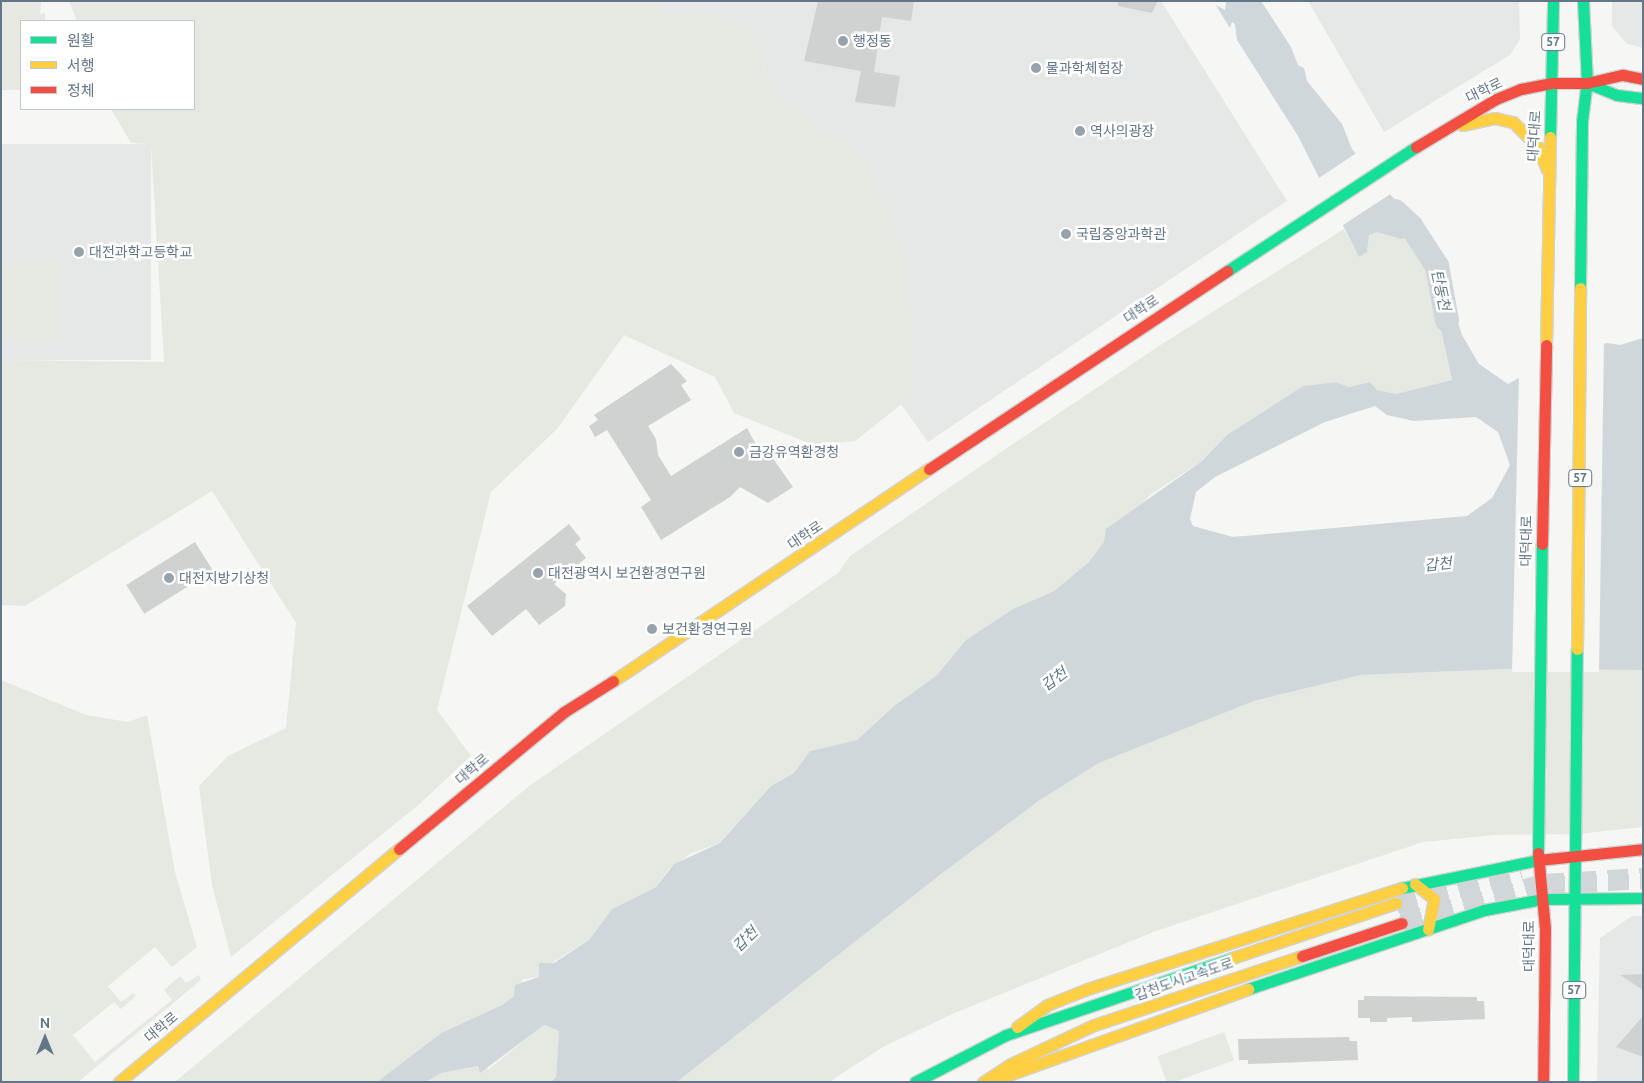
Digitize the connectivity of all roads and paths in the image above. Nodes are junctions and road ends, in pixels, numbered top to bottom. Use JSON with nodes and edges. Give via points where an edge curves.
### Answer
{"nodes":[{"id":1,"x":1552,"y":1,"type":"edge"},
{"id":2,"x":1583,"y":1,"type":"edge"},
{"id":3,"x":1643,"y":79,"type":"edge"},
{"id":4,"x":1554,"y":83,"type":"junction"},
{"id":5,"x":1587,"y":83,"type":"junction"},
{"id":6,"x":1643,"y":98,"type":"edge"},
{"id":7,"x":1435,"y":135,"type":"junction"},
{"id":8,"x":1547,"y":169,"type":"junction"},
{"id":9,"x":1643,"y":849,"type":"edge"},
{"id":10,"x":1577,"y":856,"type":"junction"},
{"id":11,"x":1539,"y":860,"type":"junction"},
{"id":12,"x":1415,"y":884,"type":"junction"},
{"id":13,"x":1575,"y":898,"type":"junction"},
{"id":14,"x":1643,"y":898,"type":"edge"},
{"id":15,"x":1543,"y":899,"type":"junction"},
{"id":16,"x":1396,"y":903,"type":"tunnel mouth"},
{"id":17,"x":1402,"y":923,"type":"tunnel mouth"},
{"id":18,"x":1428,"y":929,"type":"junction"},
{"id":19,"x":1006,"y":1035,"type":"junction"},
{"id":20,"x":119,"y":1082,"type":"edge"},
{"id":21,"x":915,"y":1082,"type":"edge"},
{"id":22,"x":983,"y":1082,"type":"edge"},
{"id":23,"x":988,"y":1082,"type":"edge"},
{"id":24,"x":1543,"y":1082,"type":"edge"},
{"id":25,"x":1574,"y":1082,"type":"edge"}],
"edges":[{"from":1,"to":4,"type":"main road","name":"대덕대로","number":"57"},
{"from":2,"to":5,"type":"main road","number":"57"},
{"from":3,"to":5,"type":"main road","via":[[1623,76]]},
{"from":4,"to":5,"type":"main road","name":"대학로"},
{"from":4,"to":7,"type":"main road","name":"대학로","via":[[1521,89],[1496,99]]},
{"from":4,"to":8,"type":"main road","name":"대덕대로","number":"57"},
{"from":5,"to":6,"type":"main road","via":[[1617,95]]},
{"from":5,"to":10,"type":"main road","number":"57","via":[[1582,121]]},
{"from":7,"to":8,"type":"main road","via":[[1472,121],[1495,118],[1514,122],[1537,146]]},
{"from":7,"to":20,"type":"main road","name":"대학로","via":[[564,712]]},
{"from":8,"to":11,"type":"main road","name":"대덕대로","number":"57","via":[[1536,835]]},
{"from":9,"to":10,"type":"main road"},
{"from":10,"to":11,"type":"main road"},
{"from":10,"to":13,"type":"main road","number":"57"},
{"from":11,"to":12,"type":"main road"},
{"from":11,"to":15,"type":"main road","name":"대덕대로","number":"57"},
{"from":12,"to":18,"type":"main road","via":[[1434,899]]},
{"from":12,"to":19,"type":"main road","via":[[1087,989],[1048,1005]]},
{"from":13,"to":14,"type":"main road"},
{"from":13,"to":15,"type":"main road"},
{"from":13,"to":25,"type":"main road","number":"57"},
{"from":15,"to":18,"type":"main road","via":[[1508,904]]},
{"from":15,"to":24,"type":"main road","name":"대덕대로","number":"57"},
{"from":16,"to":19,"type":"main road","name":"갑천도시고속도로"},
{"from":17,"to":22,"type":"main road","name":"갑천도시고속도로","via":[[1094,1026],[1011,1064]]},
{"from":18,"to":23,"type":"main road","via":[[1285,975]]},
{"from":19,"to":21,"type":"main road"}]}
